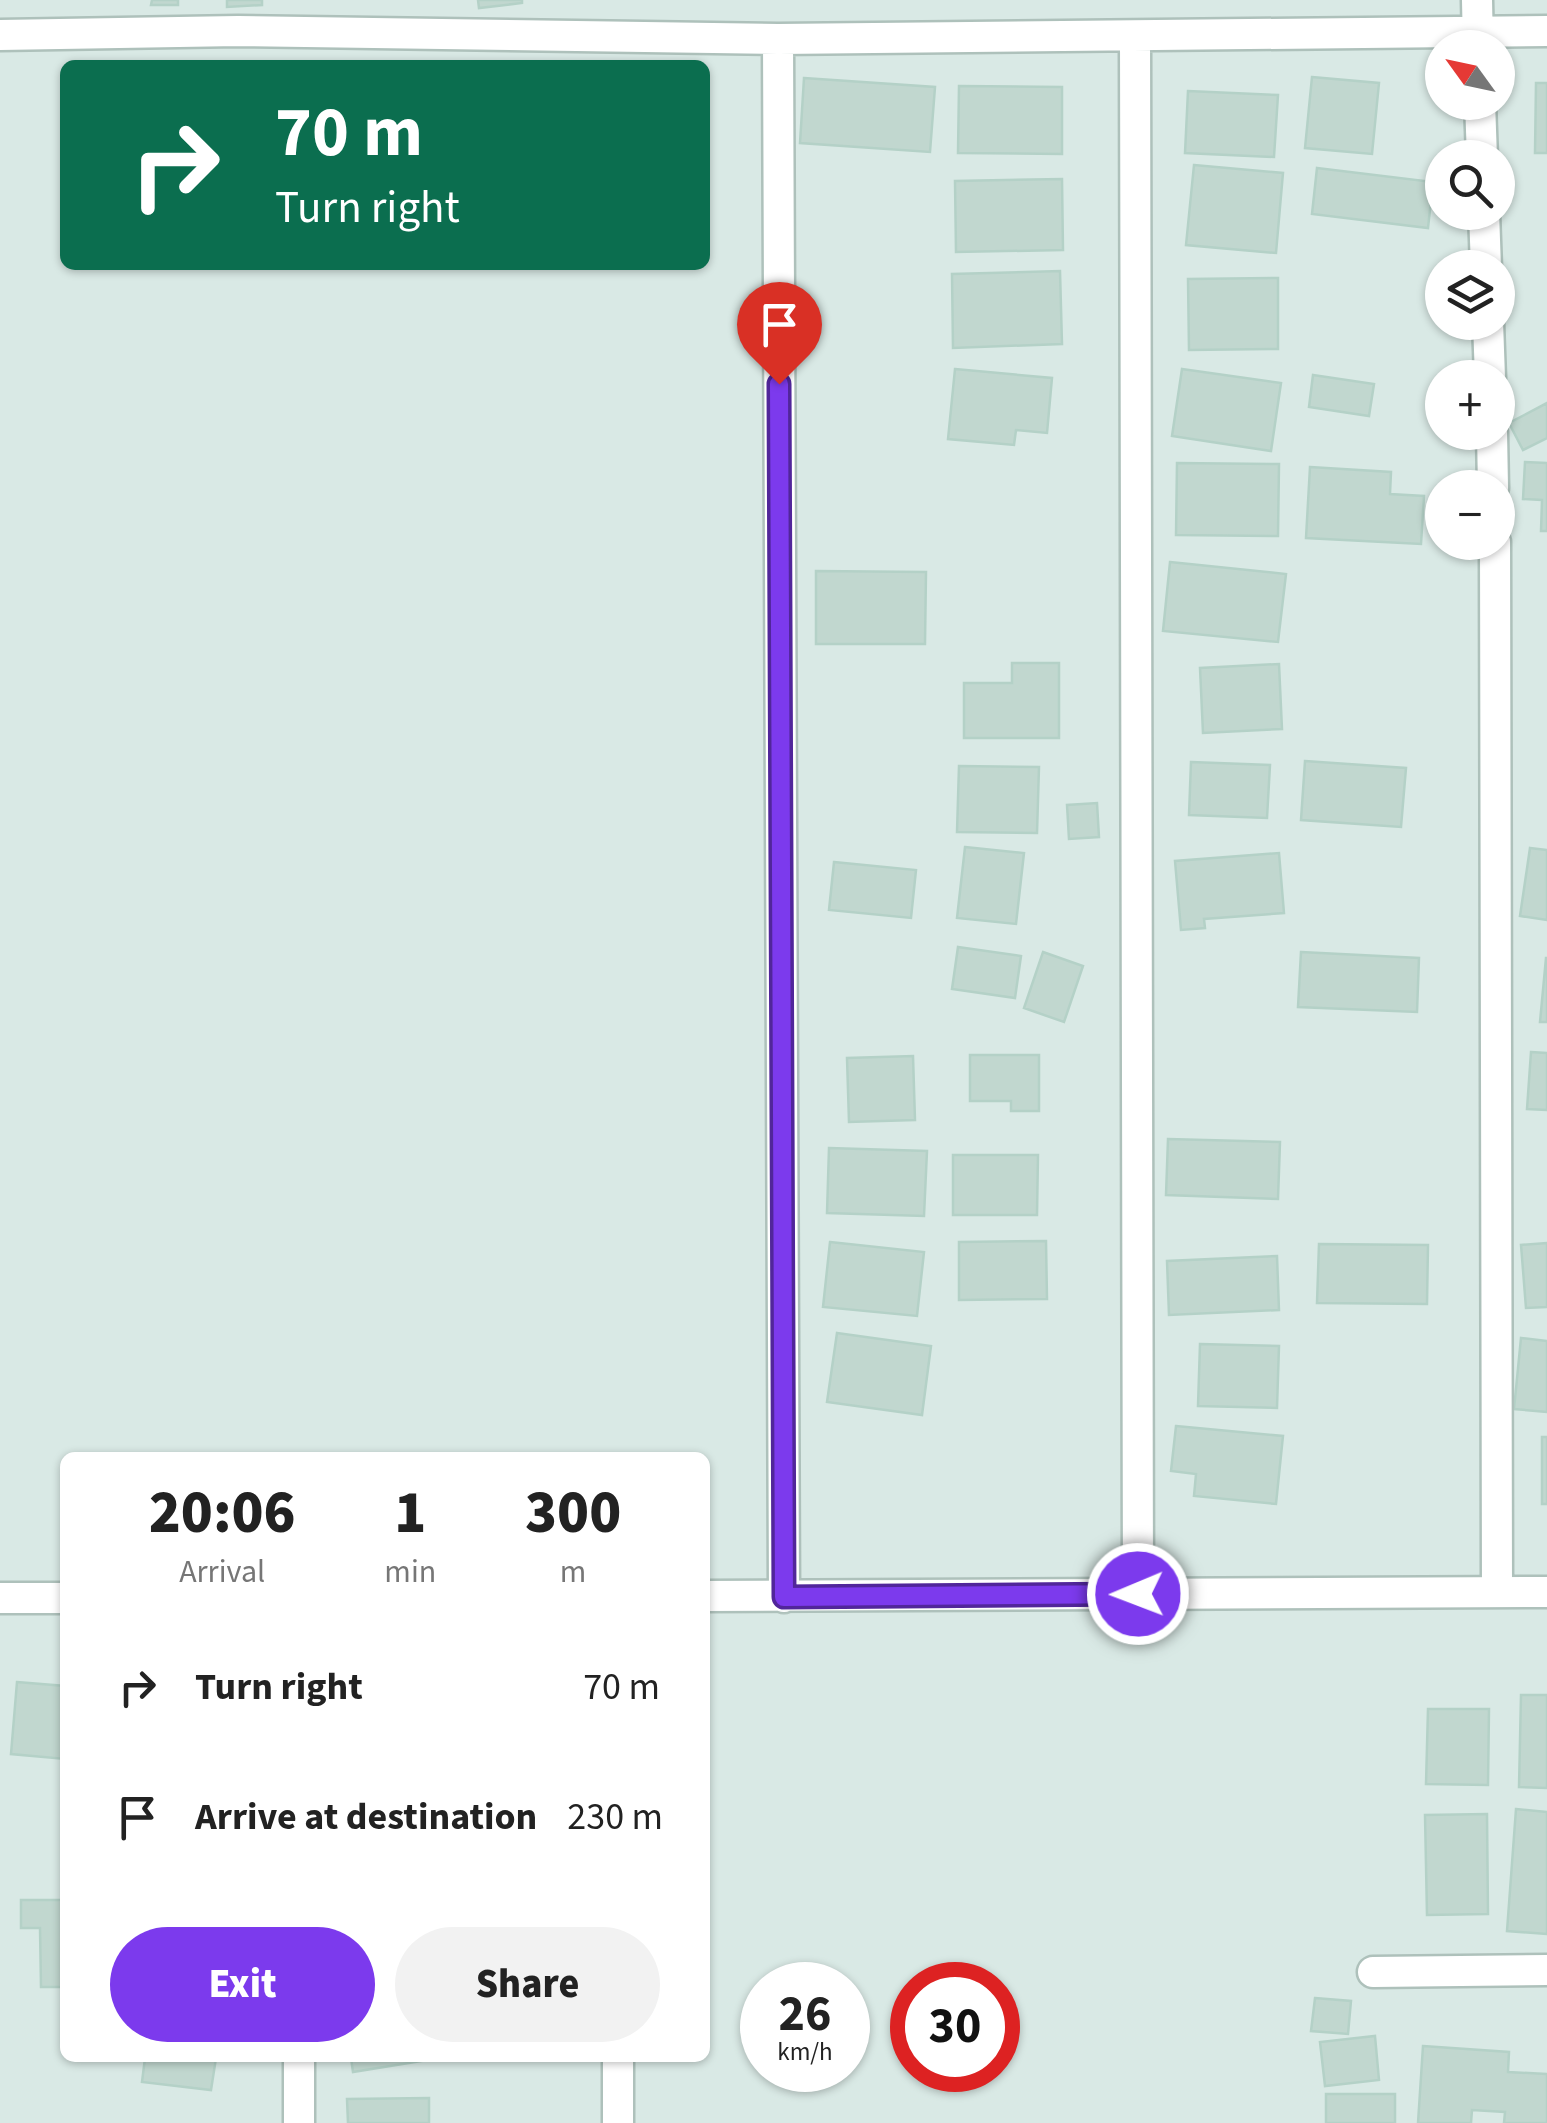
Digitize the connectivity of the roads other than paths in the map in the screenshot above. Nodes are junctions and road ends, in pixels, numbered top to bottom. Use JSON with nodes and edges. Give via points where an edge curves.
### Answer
{"nodes":[{"id":1,"x":1478,"y":26,"type":"edge"},
{"id":2,"x":1547,"y":30,"type":"edge"},
{"id":3,"x":0,"y":36,"type":"edge"},
{"id":4,"x":1134,"y":36,"type":"junction"},
{"id":5,"x":778,"y":39,"type":"junction"},
{"id":6,"x":1496,"y":560,"type":"edge"},
{"id":7,"x":1497,"y":1592,"type":"junction"},
{"id":8,"x":1547,"y":1592,"type":"edge"},
{"id":9,"x":1138,"y":1594,"type":"junction"},
{"id":10,"x":710,"y":1596,"type":"edge"},
{"id":11,"x":784,"y":1597,"type":"junction"},
{"id":12,"x":0,"y":1598,"type":"edge"},
{"id":13,"x":60,"y":1598,"type":"edge"},
{"id":14,"x":1547,"y":1970,"type":"edge"},
{"id":15,"x":1372,"y":1972,"type":"dead end"},
{"id":16,"x":299,"y":2062,"type":"edge"},
{"id":17,"x":618,"y":2062,"type":"edge"},
{"id":18,"x":300,"y":2123,"type":"edge"},
{"id":19,"x":618,"y":2123,"type":"edge"}],
"edges":[{"from":1,"to":2,"type":"street"},
{"from":1,"to":4,"type":"street"},
{"from":3,"to":5,"type":"street","via":[[238,31]]},
{"from":4,"to":5,"type":"street"},
{"from":4,"to":9,"type":"street"},
{"from":5,"to":11,"type":"street"},
{"from":6,"to":7,"type":"street"},
{"from":7,"to":8,"type":"street"},
{"from":7,"to":9,"type":"street"},
{"from":9,"to":11,"type":"street"},
{"from":10,"to":11,"type":"street"},
{"from":12,"to":13,"type":"street"},
{"from":14,"to":15,"type":"street"},
{"from":16,"to":18,"type":"street"},
{"from":17,"to":19,"type":"street"}]}
